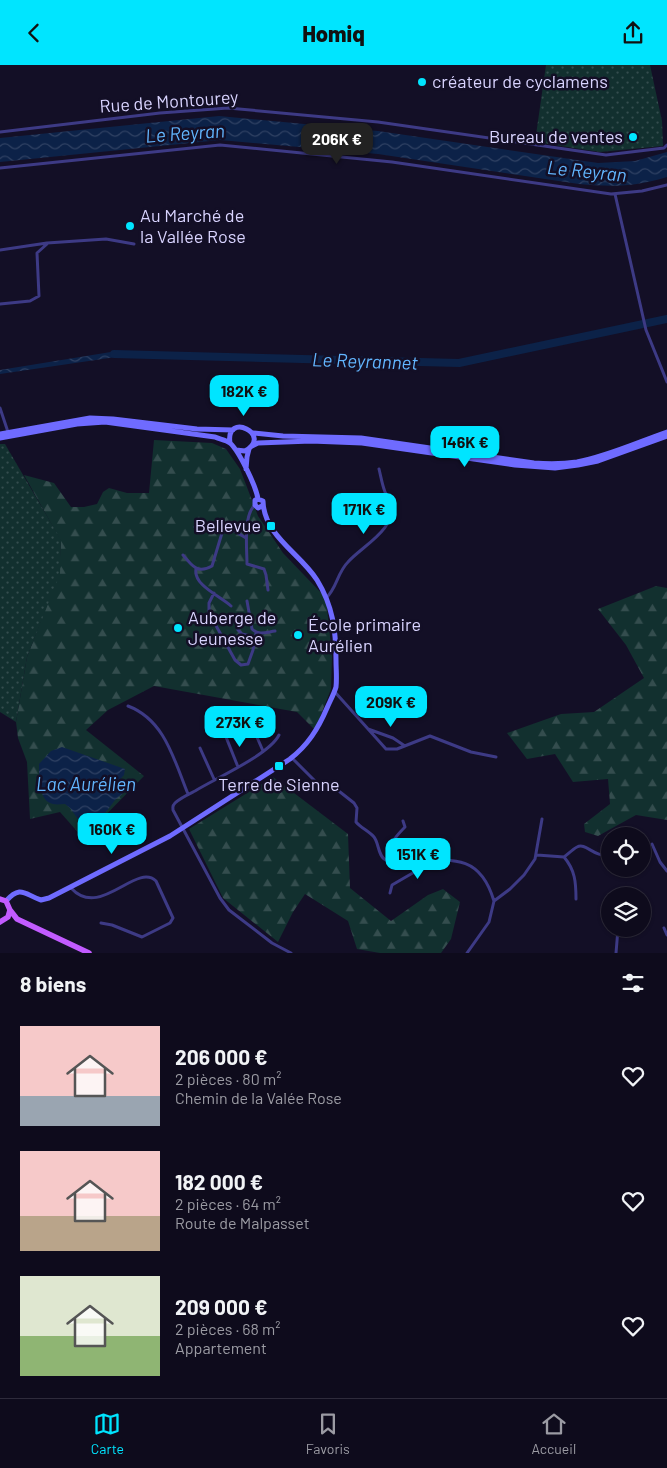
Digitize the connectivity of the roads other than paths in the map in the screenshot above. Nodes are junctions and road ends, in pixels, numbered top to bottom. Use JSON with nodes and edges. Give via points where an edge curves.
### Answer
{"nodes":[{"id":1,"x":0,"y":132,"type":"edge"},
{"id":2,"x":667,"y":145,"type":"edge"},
{"id":3,"x":0,"y":168,"type":"edge"},
{"id":4,"x":667,"y":185,"type":"edge"},
{"id":5,"x":615,"y":194,"type":"junction"},
{"id":6,"x":48,"y":243,"type":"junction"},
{"id":7,"x":134,"y":244,"type":"dead end"},
{"id":8,"x":0,"y":250,"type":"edge"},
{"id":9,"x":0,"y":304,"type":"edge"},
{"id":10,"x":667,"y":382,"type":"edge"},
{"id":11,"x":0,"y":408,"type":"edge"},
{"id":12,"x":233,"y":431,"type":"junction"},
{"id":13,"x":8,"y":432,"type":"junction"},
{"id":14,"x":667,"y":432,"type":"edge"},
{"id":15,"x":252,"y":433,"type":"junction"},
{"id":16,"x":0,"y":434,"type":"edge"},
{"id":17,"x":667,"y":437,"type":"edge"},
{"id":18,"x":0,"y":438,"type":"edge"},
{"id":19,"x":230,"y":443,"type":"junction"},
{"id":20,"x":251,"y":447,"type":"junction"},
{"id":21,"x":236,"y":450,"type":"junction"},
{"id":22,"x":379,"y":469,"type":"dead end"},
{"id":23,"x":247,"y":472,"type":"junction"},
{"id":24,"x":258,"y":499,"type":"junction"},
{"id":25,"x":255,"y":505,"type":"junction"},
{"id":26,"x":262,"y":507,"type":"junction"},
{"id":27,"x":195,"y":527,"type":"dead end"},
{"id":28,"x":224,"y":531,"type":"junction"},
{"id":29,"x":246,"y":538,"type":"junction"},
{"id":30,"x":183,"y":555,"type":"dead end"},
{"id":31,"x":196,"y":569,"type":"junction"},
{"id":32,"x":268,"y":590,"type":"dead end"},
{"id":33,"x":214,"y":593,"type":"junction"},
{"id":34,"x":326,"y":598,"type":"junction"},
{"id":35,"x":247,"y":601,"type":"dead end"},
{"id":36,"x":231,"y":606,"type":"dead end"},
{"id":37,"x":238,"y":630,"type":"dead end"},
{"id":38,"x":275,"y":631,"type":"dead end"},
{"id":39,"x":256,"y":635,"type":"junction"},
{"id":40,"x":334,"y":691,"type":"junction"},
{"id":41,"x":128,"y":705,"type":"dead end"},
{"id":42,"x":249,"y":727,"type":"dead end"},
{"id":43,"x":367,"y":729,"type":"junction"},
{"id":44,"x":279,"y":735,"type":"dead end"},
{"id":45,"x":226,"y":737,"type":"dead end"},
{"id":46,"x":406,"y":746,"type":"junction"},
{"id":47,"x":200,"y":748,"type":"dead end"},
{"id":48,"x":263,"y":751,"type":"junction"},
{"id":49,"x":496,"y":757,"type":"dead end"},
{"id":50,"x":292,"y":758,"type":"junction"},
{"id":51,"x":238,"y":767,"type":"junction"},
{"id":52,"x":214,"y":779,"type":"junction"},
{"id":53,"x":188,"y":795,"type":"junction"},
{"id":54,"x":542,"y":819,"type":"dead end"},
{"id":55,"x":403,"y":821,"type":"dead end"},
{"id":56,"x":183,"y":827,"type":"junction"},
{"id":57,"x":652,"y":844,"type":"dead end"},
{"id":58,"x":536,"y":855,"type":"junction"},
{"id":59,"x":601,"y":856,"type":"edge"},
{"id":60,"x":564,"y":857,"type":"junction"},
{"id":61,"x":428,"y":861,"type":"junction"},
{"id":62,"x":395,"y":862,"type":"junction"},
{"id":63,"x":667,"y":871,"type":"edge"},
{"id":64,"x":71,"y":888,"type":"junction"},
{"id":65,"x":390,"y":893,"type":"dead end"},
{"id":66,"x":576,"y":899,"type":"dead end"},
{"id":67,"x":3,"y":900,"type":"edge"},
{"id":68,"x":494,"y":901,"type":"junction"},
{"id":69,"x":10,"y":910,"type":"junction"},
{"id":70,"x":2,"y":921,"type":"edge"},
{"id":71,"x":101,"y":923,"type":"dead end"},
{"id":72,"x":36,"y":928,"type":"junction"},
{"id":73,"x":664,"y":928,"type":"dead end"},
{"id":74,"x":667,"y":935,"type":"edge"},
{"id":75,"x":617,"y":937,"type":"edge"},
{"id":76,"x":89,"y":953,"type":"edge"},
{"id":77,"x":291,"y":953,"type":"edge"},
{"id":78,"x":467,"y":953,"type":"edge"},
{"id":79,"x":616,"y":953,"type":"edge"}],
"edges":[{"from":1,"to":2,"type":"street","name":"Rue de Montourey","via":[[228,108],[378,122],[606,155]]},
{"from":3,"to":5,"type":"street","via":[[220,145],[392,162]]},
{"from":4,"to":5,"type":"street"},
{"from":5,"to":10,"type":"street","via":[[645,325]]},
{"from":6,"to":7,"type":"street","via":[[106,239]]},
{"from":6,"to":8,"type":"street"},
{"from":6,"to":9,"type":"street","via":[[37,253],[39,296],[30,301]]},
{"from":11,"to":13,"type":"street"},
{"from":12,"to":13,"type":"main road","via":[[90,418]]},
{"from":12,"to":15,"type":"main road","via":[[242,427]]},
{"from":12,"to":19,"type":"main road"},
{"from":13,"to":16,"type":"main road"},
{"from":14,"to":15,"type":"main road","via":[[597,457],[554,464],[361,438],[283,437]]},
{"from":15,"to":20,"type":"main road"},
{"from":17,"to":20,"type":"main road","via":[[598,461],[555,467],[527,467],[362,443],[310,441],[258,443]]},
{"from":18,"to":19,"type":"main road","via":[[91,422],[215,437]]},
{"from":19,"to":21,"type":"main road"},
{"from":20,"to":21,"type":"main road"},
{"from":20,"to":23,"type":"main road"},
{"from":21,"to":23,"type":"main road"},
{"from":22,"to":34,"type":"street","via":[[392,511],[390,520],[347,562],[333,591]]},
{"from":23,"to":24,"type":"main road"},
{"from":24,"to":25,"type":"main road"},
{"from":24,"to":26,"type":"main road","via":[[263,501]]},
{"from":25,"to":26,"type":"main road"},
{"from":25,"to":29,"type":"street","via":[[249,514]]},
{"from":26,"to":34,"type":"main road","via":[[275,532],[317,580]]},
{"from":27,"to":28,"type":"street","via":[[218,527]]},
{"from":28,"to":29,"type":"street","via":[[231,529]]},
{"from":28,"to":31,"type":"street","via":[[212,566]]},
{"from":29,"to":32,"type":"street","via":[[247,564],[264,569]]},
{"from":30,"to":31,"type":"street"},
{"from":31,"to":33,"type":"street","via":[[197,580]]},
{"from":33,"to":36,"type":"street"},
{"from":33,"to":39,"type":"street","via":[[209,613],[241,665],[248,664]]},
{"from":34,"to":40,"type":"main road","via":[[335,627]]},
{"from":35,"to":39,"type":"street"},
{"from":37,"to":39,"type":"street","via":[[242,634]]},
{"from":38,"to":39,"type":"street"},
{"from":40,"to":43,"type":"street"},
{"from":40,"to":50,"type":"main road","via":[[315,734]]},
{"from":41,"to":53,"type":"street","via":[[145,713],[154,722],[169,748]]},
{"from":42,"to":48,"type":"street","via":[[253,728]]},
{"from":43,"to":46,"type":"street"},
{"from":43,"to":46,"type":"street","via":[[386,749]]},
{"from":44,"to":48,"type":"street"},
{"from":45,"to":51,"type":"street"},
{"from":46,"to":49,"type":"street","via":[[430,735],[471,752]]},
{"from":47,"to":52,"type":"street"},
{"from":48,"to":51,"type":"street"},
{"from":50,"to":56,"type":"main road"},
{"from":50,"to":62,"type":"street","via":[[320,786],[335,788],[354,803],[358,825],[374,837],[383,859]]},
{"from":51,"to":52,"type":"street"},
{"from":52,"to":53,"type":"street"},
{"from":53,"to":56,"type":"street","via":[[172,807]]},
{"from":54,"to":58,"type":"street"},
{"from":55,"to":62,"type":"street","via":[[405,827],[392,844]]},
{"from":56,"to":64,"type":"main road"},
{"from":56,"to":77,"type":"street","via":[[229,910],[272,943]]},
{"from":57,"to":63,"type":"street"},
{"from":58,"to":60,"type":"street"},
{"from":58,"to":68,"type":"street","via":[[524,875]]},
{"from":59,"to":60,"type":"street","via":[[578,846]]},
{"from":60,"to":66,"type":"street","via":[[576,881]]},
{"from":61,"to":62,"type":"street"},
{"from":61,"to":65,"type":"street","via":[[396,881]]},
{"from":61,"to":68,"type":"street","via":[[460,861],[473,868],[484,878]]},
{"from":64,"to":67,"type":"main road","via":[[41,900],[18,891]]},
{"from":64,"to":71,"type":"street","via":[[81,897],[94,899],[139,879],[152,877],[173,918],[170,923],[142,937]]},
{"from":67,"to":69,"type":"main road"},
{"from":68,"to":78,"type":"street","via":[[489,922]]},
{"from":69,"to":70,"type":"main road"},
{"from":69,"to":72,"type":"main road","via":[[17,919]]},
{"from":70,"to":72,"type":"main road"},
{"from":72,"to":76,"type":"main road"},
{"from":73,"to":74,"type":"street"},
{"from":75,"to":79,"type":"street"}]}
